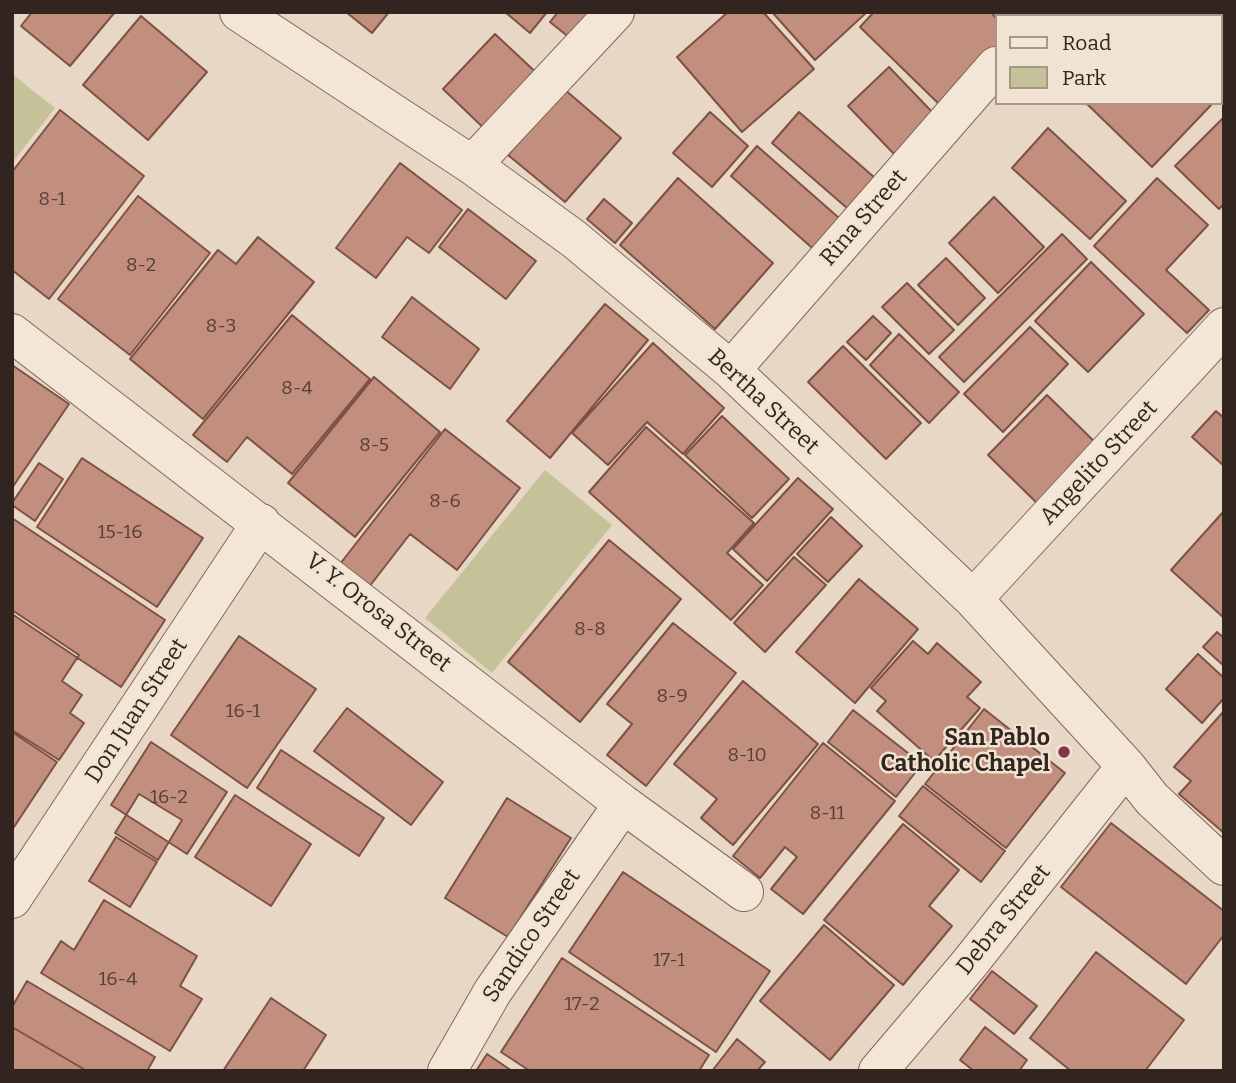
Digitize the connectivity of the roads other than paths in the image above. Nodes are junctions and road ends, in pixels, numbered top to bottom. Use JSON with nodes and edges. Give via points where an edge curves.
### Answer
{"nodes":[{"id":1,"x":239,"y":12,"type":"edge"},
{"id":2,"x":615,"y":12,"type":"edge"},
{"id":3,"x":995,"y":67,"type":"edge"},
{"id":4,"x":472,"y":165,"type":"junction"},
{"id":5,"x":1224,"y":327,"type":"edge"},
{"id":6,"x":12,"y":333,"type":"edge"},
{"id":7,"x":731,"y":370,"type":"junction"},
{"id":8,"x":261,"y":523,"type":"junction"},
{"id":9,"x":973,"y":600,"type":"junction"},
{"id":10,"x":1126,"y":766,"type":"junction"},
{"id":11,"x":623,"y":804,"type":"junction"},
{"id":12,"x":1224,"y":866,"type":"edge"},
{"id":13,"x":744,"y":892,"type":"dead end"},
{"id":14,"x":12,"y":899,"type":"edge"},
{"id":15,"x":447,"y":1071,"type":"edge"},
{"id":16,"x":878,"y":1071,"type":"edge"}],
"edges":[{"from":1,"to":4,"type":"street","name":"Bertha Street"},
{"from":2,"to":4,"type":"street"},
{"from":3,"to":7,"type":"street","name":"Rina Street"},
{"from":4,"to":7,"type":"street","name":"Bertha Street","via":[[574,239]]},
{"from":5,"to":9,"type":"street","name":"Angelito Street"},
{"from":6,"to":8,"type":"street","name":"V. Y. Orosa Street"},
{"from":7,"to":9,"type":"street","name":"Bertha Street"},
{"from":8,"to":11,"type":"street","name":"V. Y. Orosa Street"},
{"from":8,"to":14,"type":"street","name":"Don Juan Street"},
{"from":9,"to":10,"type":"street","name":"Bertha Street"},
{"from":10,"to":12,"type":"street","name":"Bertha Street","via":[[1152,799]]},
{"from":10,"to":16,"type":"street","name":"Debra Street"},
{"from":11,"to":13,"type":"street","name":"V. Y. Orosa Street"},
{"from":11,"to":15,"type":"street","name":"Sandico Street","via":[[493,991]]}]}
